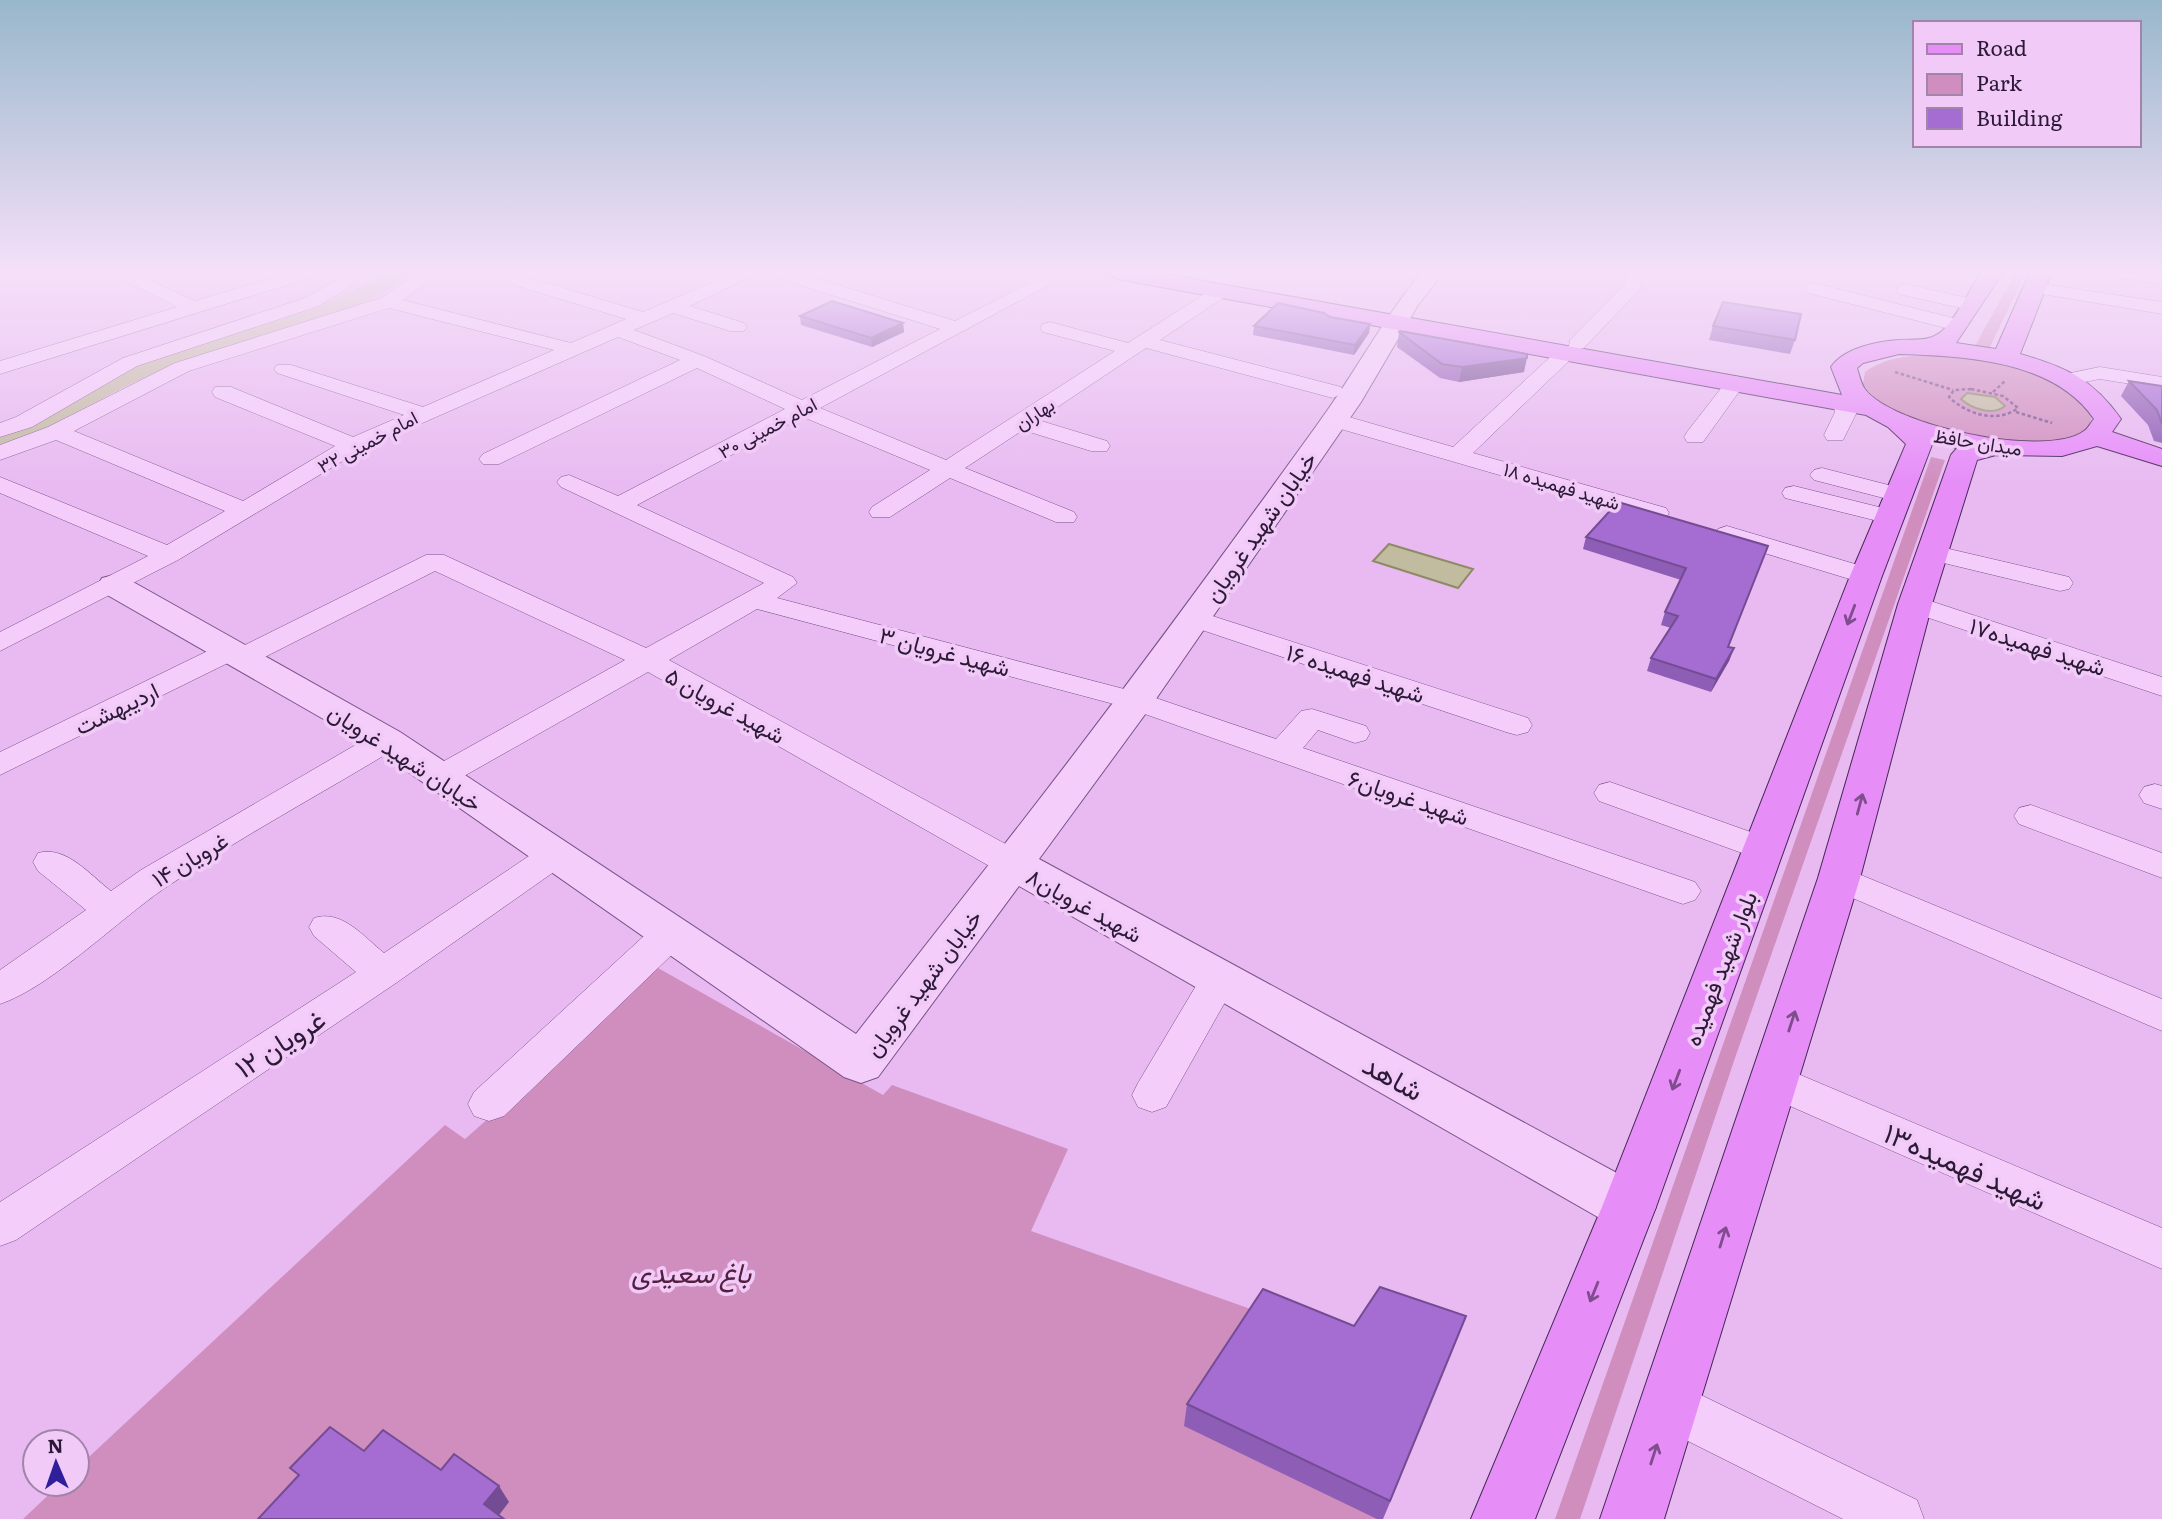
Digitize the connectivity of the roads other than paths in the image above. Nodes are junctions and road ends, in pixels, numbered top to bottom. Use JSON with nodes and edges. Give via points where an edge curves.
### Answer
{"nodes":[{"id":1,"x":81,"y":343,"type":"edge"},
{"id":2,"x":188,"y":343,"type":"edge"},
{"id":3,"x":258,"y":343,"type":"edge"},
{"id":4,"x":548,"y":343,"type":"edge"},
{"id":5,"x":586,"y":343,"type":"edge"},
{"id":6,"x":651,"y":343,"type":"edge"},
{"id":7,"x":930,"y":343,"type":"edge"},
{"id":8,"x":1124,"y":343,"type":"edge"},
{"id":9,"x":1144,"y":343,"type":"edge"},
{"id":10,"x":1381,"y":343,"type":"edge"},
{"id":11,"x":1543,"y":343,"type":"edge"},
{"id":12,"x":1577,"y":343,"type":"edge"},
{"id":13,"x":1937,"y":343,"type":"edge"},
{"id":14,"x":2011,"y":343,"type":"edge"},
{"id":15,"x":1139,"y":346,"type":"junction"},
{"id":16,"x":1929,"y":347,"type":"junction"},
{"id":17,"x":1572,"y":348,"type":"junction"},
{"id":18,"x":572,"y":349,"type":"junction"},
{"id":19,"x":697,"y":360,"type":"junction"},
{"id":20,"x":2008,"y":360,"type":"junction"},
{"id":21,"x":0,"y":368,"type":"edge"},
{"id":22,"x":284,"y":369,"type":"dead end"},
{"id":23,"x":2064,"y":380,"type":"junction"},
{"id":24,"x":1736,"y":382,"type":"junction"},
{"id":25,"x":2162,"y":383,"type":"edge"},
{"id":26,"x":223,"y":392,"type":"dead end"},
{"id":27,"x":1863,"y":403,"type":"junction"},
{"id":28,"x":1334,"y":406,"type":"junction"},
{"id":29,"x":803,"y":409,"type":"junction"},
{"id":30,"x":421,"y":413,"type":"junction"},
{"id":31,"x":1021,"y":422,"type":"junction"},
{"id":32,"x":0,"y":430,"type":"edge"},
{"id":33,"x":56,"y":432,"type":"junction"},
{"id":34,"x":1835,"y":435,"type":"dead end"},
{"id":35,"x":1695,"y":437,"type":"dead end"},
{"id":36,"x":2098,"y":437,"type":"junction"},
{"id":37,"x":353,"y":444,"type":"junction"},
{"id":38,"x":1100,"y":446,"type":"dead end"},
{"id":39,"x":1992,"y":447,"type":"junction"},
{"id":40,"x":0,"y":453,"type":"edge"},
{"id":41,"x":1460,"y":454,"type":"junction"},
{"id":42,"x":2162,"y":458,"type":"edge"},
{"id":43,"x":491,"y":459,"type":"dead end"},
{"id":44,"x":951,"y":467,"type":"junction"},
{"id":45,"x":1822,"y":475,"type":"dead end"},
{"id":46,"x":569,"y":482,"type":"dead end"},
{"id":47,"x":0,"y":484,"type":"edge"},
{"id":48,"x":1794,"y":493,"type":"dead end"},
{"id":49,"x":618,"y":505,"type":"junction"},
{"id":50,"x":1895,"y":506,"type":"junction"},
{"id":51,"x":247,"y":511,"type":"junction"},
{"id":52,"x":881,"y":512,"type":"dead end"},
{"id":53,"x":1065,"y":517,"type":"dead end"},
{"id":54,"x":1932,"y":553,"type":"junction"},
{"id":55,"x":169,"y":555,"type":"junction"},
{"id":56,"x":435,"y":561,"type":"joint"},
{"id":57,"x":1866,"y":576,"type":"junction"},
{"id":58,"x":2060,"y":583,"type":"dead end"},
{"id":59,"x":114,"y":585,"type":"junction"},
{"id":60,"x":754,"y":600,"type":"junction"},
{"id":61,"x":1915,"y":604,"type":"junction"},
{"id":62,"x":1194,"y":618,"type":"junction"},
{"id":63,"x":0,"y":643,"type":"edge"},
{"id":64,"x":238,"y":653,"type":"junction"},
{"id":65,"x":648,"y":660,"type":"junction"},
{"id":66,"x":2162,"y":687,"type":"edge"},
{"id":67,"x":1136,"y":701,"type":"junction"},
{"id":68,"x":1517,"y":725,"type":"dead end"},
{"id":69,"x":1355,"y":733,"type":"dead end"},
{"id":70,"x":387,"y":740,"type":"junction"},
{"id":71,"x":1282,"y":752,"type":"junction"},
{"id":72,"x":0,"y":765,"type":"edge"},
{"id":73,"x":439,"y":776,"type":"junction"},
{"id":74,"x":1609,"y":793,"type":"dead end"},
{"id":75,"x":2031,"y":816,"type":"dead end"},
{"id":76,"x":1764,"y":849,"type":"junction"},
{"id":77,"x":556,"y":854,"type":"junction"},
{"id":78,"x":50,"y":862,"type":"dead end"},
{"id":79,"x":1010,"y":862,"type":"junction"},
{"id":80,"x":2162,"y":866,"type":"edge"},
{"id":81,"x":1839,"y":878,"type":"junction"},
{"id":82,"x":1683,"y":891,"type":"dead end"},
{"id":83,"x":111,"y":910,"type":"junction"},
{"id":84,"x":327,"y":927,"type":"dead end"},
{"id":85,"x":670,"y":934,"type":"junction"},
{"id":86,"x":1160,"y":946,"type":"joint"},
{"id":87,"x":383,"y":973,"type":"junction"},
{"id":88,"x":1219,"y":979,"type":"junction"},
{"id":89,"x":0,"y":989,"type":"edge"},
{"id":90,"x":2162,"y":1016,"type":"edge"},
{"id":91,"x":1772,"y":1080,"type":"junction"},
{"id":92,"x":1152,"y":1095,"type":"dead end"},
{"id":93,"x":489,"y":1104,"type":"dead end"},
{"id":94,"x":1629,"y":1207,"type":"junction"},
{"id":95,"x":0,"y":1226,"type":"edge"},
{"id":96,"x":2159,"y":1252,"type":"edge"},
{"id":97,"x":1670,"y":1405,"type":"junction"},
{"id":98,"x":1503,"y":1519,"type":"edge"},
{"id":99,"x":1632,"y":1519,"type":"edge"},
{"id":100,"x":1898,"y":1519,"type":"edge"}],
"edges":[{"from":1,"to":21,"type":"street"},
{"from":2,"to":32,"type":"street","via":[[130,362],[24,422]]},
{"from":3,"to":33,"type":"street","via":[[182,367]]},
{"from":4,"to":18,"type":"street"},
{"from":5,"to":18,"type":"street","name":"امام خمینی ۳۲"},
{"from":6,"to":19,"type":"street"},
{"from":7,"to":29,"type":"street","name":"امام خمینی ۳۰"},
{"from":8,"to":15,"type":"street","name":"شهید فهمیده ۱۸"},
{"from":9,"to":15,"type":"street","name":"بهاران"},
{"from":10,"to":28,"type":"street","name":"خیابان شهید غرویان"},
{"from":11,"to":17,"type":"main road"},
{"from":12,"to":17,"type":"street"},
{"from":13,"to":16,"type":"main road"},
{"from":14,"to":20,"type":"main road"},
{"from":15,"to":28,"type":"street","name":"شهید فهمیده ۱۸","via":[[1232,364]]},
{"from":15,"to":31,"type":"street","name":"بهاران"},
{"from":16,"to":20,"type":"main road"},
{"from":16,"to":27,"type":"main road","via":[[1873,351],[1843,367]]},
{"from":17,"to":24,"type":"main road","name":"میدان حافظ"},
{"from":17,"to":27,"type":"main road","via":[[1825,384]]},
{"from":17,"to":41,"type":"street"},
{"from":18,"to":30,"type":"street","name":"امام خمینی ۳۲"},
{"from":19,"to":29,"type":"street"},
{"from":19,"to":43,"type":"street"},
{"from":20,"to":23,"type":"main road"},
{"from":22,"to":30,"type":"street"},
{"from":23,"to":25,"type":"street","via":[[2100,373]]},
{"from":23,"to":36,"type":"main road","via":[[2103,408],[2108,419]]},
{"from":24,"to":27,"type":"main road","name":"میدان حافظ"},
{"from":24,"to":35,"type":"street"},
{"from":26,"to":37,"type":"street"},
{"from":27,"to":34,"type":"street","via":[[1846,412]]},
{"from":27,"to":39,"type":"main road","name":"میدان حافظ","via":[[1950,439]]},
{"from":27,"to":50,"type":"main road","name":"بلوار شهید فهمیده","via":[[1920,443]]},
{"from":28,"to":41,"type":"street","name":"شهید فهمیده ۱۸"},
{"from":28,"to":62,"type":"street","name":"خیابان شهید غرویان"},
{"from":29,"to":44,"type":"street"},
{"from":29,"to":49,"type":"street","name":"امام خمینی ۳۰"},
{"from":30,"to":37,"type":"street","name":"امام خمینی ۳۲"},
{"from":31,"to":38,"type":"street"},
{"from":31,"to":44,"type":"street","name":"بهاران"},
{"from":33,"to":40,"type":"street"},
{"from":33,"to":51,"type":"street"},
{"from":36,"to":39,"type":"main road","name":"میدان حافظ","via":[[2074,446],[2037,450]]},
{"from":36,"to":42,"type":"main road"},
{"from":37,"to":51,"type":"street","name":"امام خمینی ۳۲"},
{"from":39,"to":54,"type":"main road","via":[[1965,455]]},
{"from":41,"to":57,"type":"street","name":"شهید فهمیده ۱۸"},
{"from":44,"to":52,"type":"street","name":"بهاران"},
{"from":44,"to":53,"type":"street"},
{"from":45,"to":50,"type":"street"},
{"from":46,"to":49,"type":"street"},
{"from":47,"to":55,"type":"street"},
{"from":48,"to":50,"type":"street"},
{"from":49,"to":60,"type":"street","via":[[784,583]]},
{"from":50,"to":57,"type":"main road","name":"بلوار شهید فهمیده"},
{"from":51,"to":55,"type":"street","name":"امام خمینی ۳۲"},
{"from":54,"to":58,"type":"street"},
{"from":54,"to":61,"type":"main road"},
{"from":55,"to":59,"type":"street","name":"امام خمینی ۳۲"},
{"from":56,"to":64,"type":"street","name":"اردیبهشت"},
{"from":56,"to":65,"type":"street","name":"شهید غرویان ۵"},
{"from":57,"to":76,"type":"main road","name":"بلوار شهید فهمیده","one_way":true},
{"from":59,"to":63,"type":"street","name":"امام خمینی ۳۲"},
{"from":59,"to":64,"type":"street","name":"خیابان شهید غرویان"},
{"from":60,"to":65,"type":"street"},
{"from":60,"to":67,"type":"street","name":"شهید غرویان ۳"},
{"from":61,"to":66,"type":"street","name":"شهید فهمیده۱۷"},
{"from":81,"to":61,"type":"main road","one_way":true},
{"from":62,"to":67,"type":"street","name":"خیابان شهید غرویان"},
{"from":62,"to":68,"type":"street","name":"شهید فهمیده ۱۶"},
{"from":64,"to":70,"type":"street","name":"خیابان شهید غرویان"},
{"from":64,"to":72,"type":"street","name":"اردیبهشت"},
{"from":65,"to":73,"type":"street"},
{"from":65,"to":79,"type":"street","name":"شهید غرویان ۵"},
{"from":67,"to":71,"type":"street","name":"شهید غرویان۶"},
{"from":67,"to":79,"type":"street","name":"خیابان شهید غرویان"},
{"from":69,"to":71,"type":"street","via":[[1312,718]]},
{"from":70,"to":73,"type":"street","name":"خیابان شهید غرویان"},
{"from":70,"to":83,"type":"street","name":"غرویان ۱۴","via":[[153,879]]},
{"from":71,"to":82,"type":"street","name":"شهید غرویان۶"},
{"from":73,"to":77,"type":"street","name":"خیابان شهید غرویان"},
{"from":74,"to":76,"type":"street"},
{"from":75,"to":80,"type":"street"},
{"from":76,"to":94,"type":"main road","name":"بلوار شهید فهمیده","one_way":true},
{"from":77,"to":85,"type":"street","name":"خیابان شهید غرویان"},
{"from":77,"to":87,"type":"street","name":"غرویان ۱۲"},
{"from":78,"to":83,"type":"street"},
{"from":79,"to":85,"type":"street","name":"خیابان شهید غرویان","via":[[861,1063]]},
{"from":79,"to":86,"type":"street","name":"شهید غرویان۸"},
{"from":81,"to":90,"type":"street"},
{"from":91,"to":81,"type":"main road","one_way":true},
{"from":83,"to":89,"type":"street","name":"غرویان ۱۴"},
{"from":84,"to":87,"type":"street"},
{"from":85,"to":93,"type":"street"},
{"from":86,"to":88,"type":"street","name":"شاهد"},
{"from":87,"to":95,"type":"street","name":"غرویان ۱۲"},
{"from":88,"to":92,"type":"street"},
{"from":88,"to":94,"type":"street","name":"شاهد"},
{"from":91,"to":96,"type":"street","name":"شهید فهمیده۱۳"},
{"from":97,"to":91,"type":"main road","one_way":true},
{"from":94,"to":98,"type":"main road","name":"بلوار شهید فهمیده","one_way":true},
{"from":99,"to":97,"type":"main road","one_way":true},
{"from":97,"to":100,"type":"street"}]}
